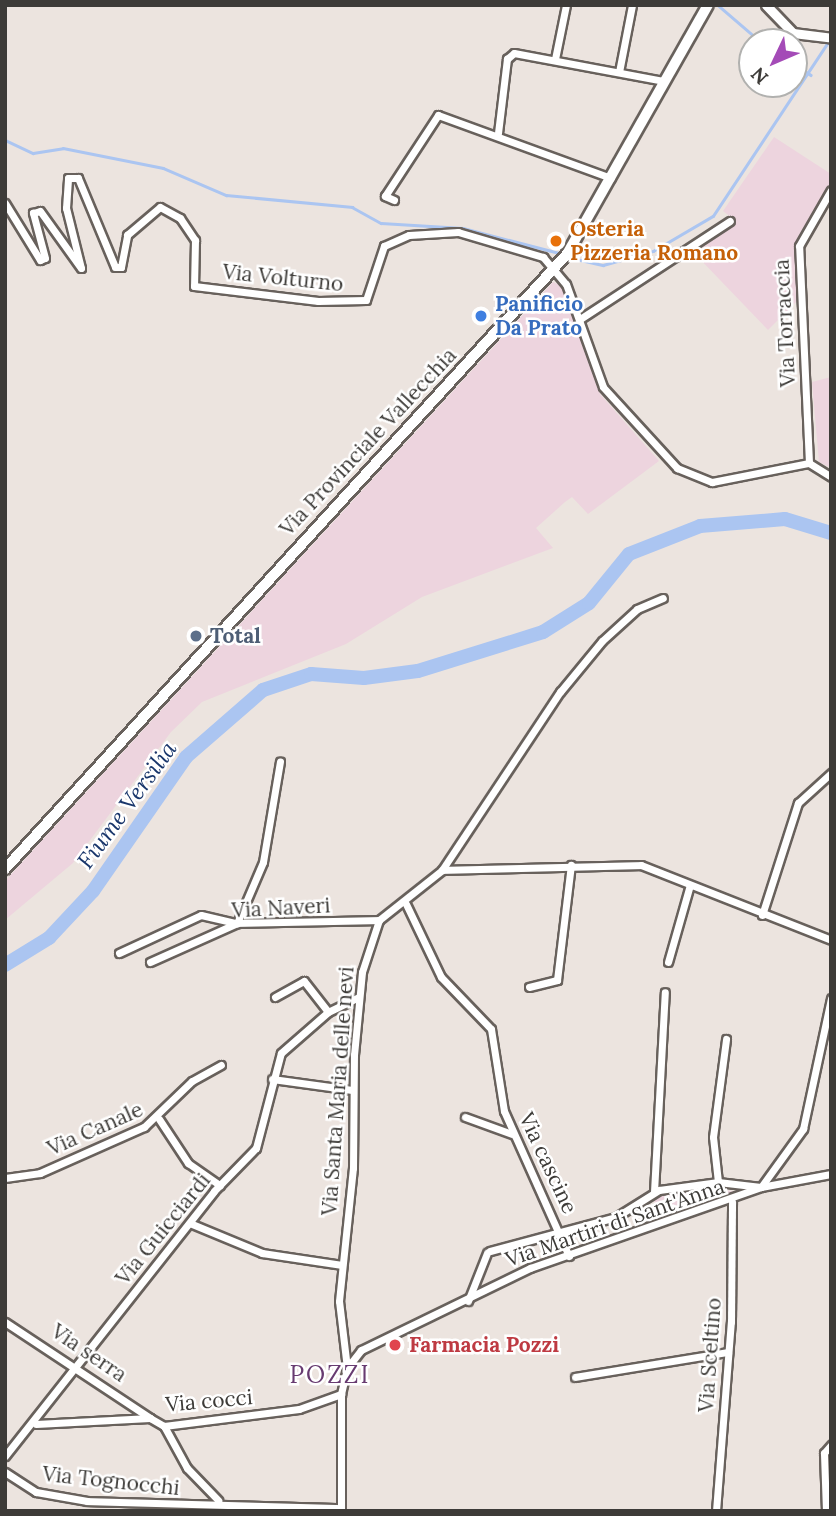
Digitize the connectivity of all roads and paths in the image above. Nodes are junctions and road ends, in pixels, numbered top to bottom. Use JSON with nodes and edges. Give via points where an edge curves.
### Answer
{"nodes":[{"id":1,"x":566,"y":5,"type":"edge"},
{"id":2,"x":632,"y":5,"type":"edge"},
{"id":3,"x":708,"y":5,"type":"edge"},
{"id":4,"x":766,"y":5,"type":"edge"},
{"id":5,"x":831,"y":38,"type":"edge"},
{"id":6,"x":555,"y":59,"type":"junction"},
{"id":7,"x":619,"y":72,"type":"junction"},
{"id":8,"x":664,"y":81,"type":"junction"},
{"id":9,"x":498,"y":133,"type":"junction"},
{"id":10,"x":611,"y":178,"type":"junction"},
{"id":11,"x":831,"y":191,"type":"edge"},
{"id":12,"x":394,"y":200,"type":"dead end"},
{"id":13,"x":5,"y":203,"type":"edge"},
{"id":14,"x":730,"y":221,"type":"dead end"},
{"id":15,"x":556,"y":266,"type":"junction"},
{"id":16,"x":580,"y":319,"type":"junction"},
{"id":17,"x":809,"y":463,"type":"junction"},
{"id":18,"x":831,"y":477,"type":"edge"},
{"id":19,"x":663,"y":598,"type":"dead end"},
{"id":20,"x":279,"y":761,"type":"dead end"},
{"id":21,"x":831,"y":774,"type":"edge"},
{"id":22,"x":571,"y":865,"type":"junction"},
{"id":23,"x":5,"y":869,"type":"edge"},
{"id":24,"x":442,"y":870,"type":"junction"},
{"id":25,"x":690,"y":885,"type":"junction"},
{"id":26,"x":406,"y":904,"type":"junction"},
{"id":27,"x":762,"y":915,"type":"junction"},
{"id":28,"x":379,"y":920,"type":"junction"},
{"id":29,"x":237,"y":923,"type":"junction"},
{"id":30,"x":831,"y":940,"type":"edge"},
{"id":31,"x":119,"y":953,"type":"dead end"},
{"id":32,"x":150,"y":962,"type":"dead end"},
{"id":33,"x":668,"y":962,"type":"dead end"},
{"id":34,"x":529,"y":988,"type":"dead end"},
{"id":35,"x":665,"y":992,"type":"dead end"},
{"id":36,"x":275,"y":997,"type":"dead end"},
{"id":37,"x":359,"y":997,"type":"junction"},
{"id":38,"x":831,"y":998,"type":"edge"},
{"id":39,"x":328,"y":1012,"type":"junction"},
{"id":40,"x":827,"y":1029,"type":"edge"},
{"id":41,"x":726,"y":1039,"type":"dead end"},
{"id":42,"x":221,"y":1065,"type":"dead end"},
{"id":43,"x":272,"y":1079,"type":"junction"},
{"id":44,"x":352,"y":1090,"type":"junction"},
{"id":45,"x":465,"y":1117,"type":"dead end"},
{"id":46,"x":159,"y":1119,"type":"junction"},
{"id":47,"x":512,"y":1134,"type":"junction"},
{"id":48,"x":831,"y":1174,"type":"edge"},
{"id":49,"x":5,"y":1178,"type":"edge"},
{"id":50,"x":718,"y":1182,"type":"junction"},
{"id":51,"x":220,"y":1185,"type":"junction"},
{"id":52,"x":761,"y":1187,"type":"junction"},
{"id":53,"x":654,"y":1192,"type":"junction"},
{"id":54,"x":732,"y":1202,"type":"junction"},
{"id":55,"x":192,"y":1224,"type":"junction"},
{"id":56,"x":560,"y":1230,"type":"junction"},
{"id":57,"x":569,"y":1256,"type":"junction"},
{"id":58,"x":342,"y":1265,"type":"junction"},
{"id":59,"x":468,"y":1301,"type":"junction"},
{"id":60,"x":5,"y":1322,"type":"edge"},
{"id":61,"x":728,"y":1352,"type":"junction"},
{"id":62,"x":77,"y":1365,"type":"junction"},
{"id":63,"x":347,"y":1368,"type":"junction"},
{"id":64,"x":575,"y":1377,"type":"dead end"},
{"id":65,"x":341,"y":1394,"type":"junction"},
{"id":66,"x":150,"y":1418,"type":"junction"},
{"id":67,"x":36,"y":1424,"type":"junction"},
{"id":68,"x":164,"y":1426,"type":"junction"},
{"id":69,"x":831,"y":1445,"type":"edge"},
{"id":70,"x":5,"y":1456,"type":"edge"},
{"id":71,"x":5,"y":1472,"type":"edge"},
{"id":72,"x":218,"y":1500,"type":"junction"},
{"id":73,"x":341,"y":1509,"type":"edge"},
{"id":74,"x":716,"y":1511,"type":"edge"},
{"id":75,"x":826,"y":1511,"type":"edge"}],
"edges":[{"from":1,"to":6,"type":"street"},
{"from":2,"to":7,"type":"street"},
{"from":3,"to":8,"type":"main road","name":"Via Provinciale Vallecchia"},
{"from":4,"to":5,"type":"street","via":[[793,33]]},
{"from":6,"to":7,"type":"street"},
{"from":6,"to":9,"type":"street","via":[[509,56]]},
{"from":7,"to":8,"type":"street"},
{"from":8,"to":10,"type":"main road","name":"Via Provinciale Vallecchia"},
{"from":9,"to":10,"type":"street"},
{"from":9,"to":12,"type":"street","via":[[438,115],[385,196]]},
{"from":10,"to":15,"type":"main road","name":"Via Provinciale Vallecchia"},
{"from":11,"to":17,"type":"street","name":"Via Torraccia","via":[[799,246]]},
{"from":13,"to":15,"type":"street","name":"Via Volturno","via":[[40,260],[45,258],[33,213],[40,211],[81,268],[66,208],[68,178],[78,178],[115,267],[121,267],[127,235],[160,206],[180,218],[195,240],[194,286],[318,301],[366,300],[384,246],[409,235],[458,232]]},
{"from":14,"to":16,"type":"street"},
{"from":15,"to":16,"type":"street"},
{"from":15,"to":23,"type":"main road","name":"Via Provinciale Vallecchia"},
{"from":16,"to":17,"type":"street","via":[[603,387],[657,451],[689,477],[712,482]]},
{"from":17,"to":18,"type":"street"},
{"from":19,"to":24,"type":"street","via":[[620,621],[560,692]]},
{"from":20,"to":29,"type":"street","via":[[263,862]]},
{"from":21,"to":27,"type":"street","via":[[797,803]]},
{"from":22,"to":24,"type":"street"},
{"from":22,"to":25,"type":"street","via":[[642,865]]},
{"from":22,"to":34,"type":"street","via":[[556,980]]},
{"from":24,"to":26,"type":"street"},
{"from":25,"to":27,"type":"street"},
{"from":25,"to":33,"type":"street"},
{"from":26,"to":28,"type":"street"},
{"from":26,"to":47,"type":"street","name":"Via cascine","via":[[441,977],[491,1030]]},
{"from":27,"to":30,"type":"street"},
{"from":28,"to":29,"type":"street","name":"Via Naveri"},
{"from":28,"to":37,"type":"street","name":"Via Santa Maria delle nevi"},
{"from":29,"to":31,"type":"street","via":[[201,915]]},
{"from":29,"to":32,"type":"street","name":"Via Naveri"},
{"from":35,"to":53,"type":"street"},
{"from":36,"to":39,"type":"street","via":[[304,981]]},
{"from":37,"to":39,"type":"street","name":"Via Guicciardi"},
{"from":37,"to":44,"type":"street","name":"Via Santa Maria delle nevi"},
{"from":38,"to":40,"type":"street"},
{"from":39,"to":43,"type":"street","name":"Via Guicciardi","via":[[281,1053]]},
{"from":40,"to":52,"type":"street","via":[[803,1129]]},
{"from":41,"to":50,"type":"street","via":[[713,1137]]},
{"from":42,"to":46,"type":"street","name":"Via Canale","via":[[192,1081]]},
{"from":43,"to":44,"type":"street"},
{"from":43,"to":51,"type":"street","name":"Via Guicciardi","via":[[256,1148]]},
{"from":44,"to":58,"type":"street","name":"Via Santa Maria delle nevi","via":[[354,1168]]},
{"from":45,"to":47,"type":"street"},
{"from":46,"to":49,"type":"street","name":"Via Canale","via":[[40,1173]]},
{"from":46,"to":51,"type":"street","name":"Via Canale","via":[[188,1163]]},
{"from":47,"to":56,"type":"street","name":"Via cascine"},
{"from":48,"to":52,"type":"street","name":"Via Martiri di Sant'Anna"},
{"from":50,"to":52,"type":"street"},
{"from":50,"to":53,"type":"street"},
{"from":51,"to":55,"type":"street","name":"Via Guicciardi"},
{"from":52,"to":54,"type":"street","name":"Via Martiri di Sant'Anna"},
{"from":53,"to":56,"type":"street","via":[[616,1217]]},
{"from":54,"to":57,"type":"street","name":"Via Martiri di Sant'Anna"},
{"from":54,"to":61,"type":"street","name":"Via Sceltino"},
{"from":55,"to":58,"type":"street","via":[[262,1253]]},
{"from":55,"to":62,"type":"street","name":"Via Guicciardi"},
{"from":56,"to":57,"type":"street","name":"Via cascine"},
{"from":56,"to":59,"type":"street","via":[[488,1252]]},
{"from":57,"to":59,"type":"street","name":"Via Martiri di Sant'Anna","via":[[512,1276]]},
{"from":58,"to":63,"type":"street","name":"Via Santa Maria delle nevi","via":[[339,1301]]},
{"from":59,"to":63,"type":"street","name":"Via Martiri di Sant'Anna","via":[[375,1342]]},
{"from":60,"to":62,"type":"street","name":"Via serra"},
{"from":61,"to":64,"type":"street"},
{"from":61,"to":74,"type":"street","name":"Via Sceltino"},
{"from":62,"to":66,"type":"street","name":"Via serra"},
{"from":62,"to":67,"type":"street","name":"Via Guicciardi"},
{"from":63,"to":65,"type":"street"},
{"from":65,"to":68,"type":"street","name":"Via cocci","via":[[299,1409]]},
{"from":65,"to":73,"type":"street"},
{"from":66,"to":67,"type":"street","name":"Via cocci"},
{"from":66,"to":68,"type":"street","name":"Via cocci"},
{"from":67,"to":70,"type":"street","name":"Via Guicciardi"},
{"from":68,"to":72,"type":"street","name":"Via Tognocchi","via":[[187,1468]]},
{"from":69,"to":75,"type":"street","via":[[824,1453]]},
{"from":71,"to":72,"type":"street","name":"Via Tognocchi","via":[[36,1492],[87,1500],[187,1508]]},
{"from":72,"to":73,"type":"street","name":"Via Tognocchi"}]}
